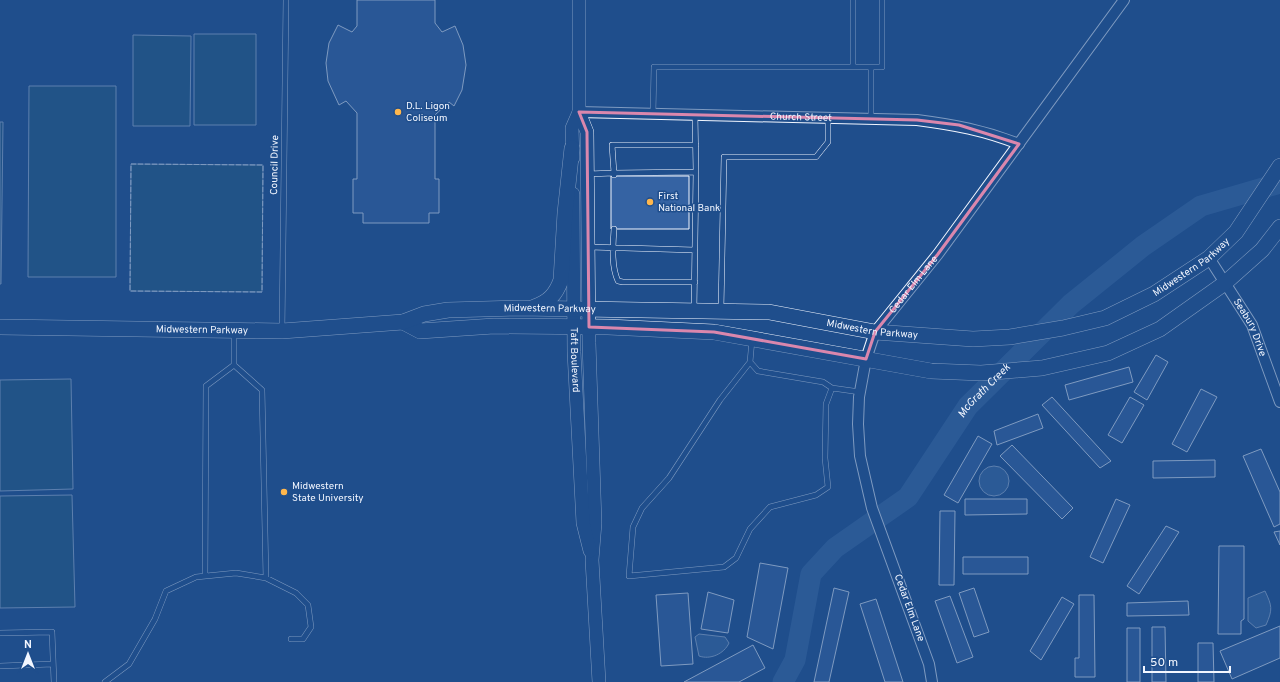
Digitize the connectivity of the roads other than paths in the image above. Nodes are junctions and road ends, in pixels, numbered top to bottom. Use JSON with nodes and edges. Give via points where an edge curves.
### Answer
{"nodes":[{"id":1,"x":286,"y":0,"type":"edge"},
{"id":2,"x":580,"y":0,"type":"edge"},
{"id":3,"x":853,"y":0,"type":"edge"},
{"id":4,"x":882,"y":0,"type":"edge"},
{"id":5,"x":1124,"y":0,"type":"edge"},
{"id":6,"x":854,"y":67,"type":"junction"},
{"id":7,"x":871,"y":67,"type":"junction"},
{"id":8,"x":579,"y":112,"type":"junction"},
{"id":9,"x":653,"y":113,"type":"junction"},
{"id":10,"x":695,"y":114,"type":"junction"},
{"id":11,"x":828,"y":118,"type":"junction"},
{"id":12,"x":871,"y":119,"type":"junction"},
{"id":13,"x":1019,"y":144,"type":"junction"},
{"id":14,"x":696,"y":145,"type":"junction"},
{"id":15,"x":572,"y":148,"type":"junction"},
{"id":16,"x":1280,"y":166,"type":"edge"},
{"id":17,"x":696,"y":172,"type":"junction"},
{"id":18,"x":588,"y":174,"type":"junction"},
{"id":19,"x":614,"y":175,"type":"junction"},
{"id":20,"x":1280,"y":227,"type":"edge"},
{"id":21,"x":614,"y":229,"type":"dead end"},
{"id":22,"x":589,"y":247,"type":"junction"},
{"id":23,"x":613,"y":248,"type":"junction"},
{"id":24,"x":695,"y":250,"type":"junction"},
{"id":25,"x":1208,"y":258,"type":"junction"},
{"id":26,"x":695,"y":282,"type":"junction"},
{"id":27,"x":1225,"y":283,"type":"junction"},
{"id":28,"x":531,"y":308,"type":"junction"},
{"id":29,"x":574,"y":308,"type":"junction"},
{"id":30,"x":589,"y":309,"type":"junction"},
{"id":31,"x":694,"y":311,"type":"junction"},
{"id":32,"x":721,"y":312,"type":"junction"},
{"id":33,"x":403,"y":322,"type":"junction"},
{"id":34,"x":574,"y":326,"type":"junction"},
{"id":35,"x":0,"y":327,"type":"edge"},
{"id":36,"x":589,"y":327,"type":"junction"},
{"id":37,"x":282,"y":330,"type":"junction"},
{"id":38,"x":234,"y":331,"type":"junction"},
{"id":39,"x":875,"y":332,"type":"junction"},
{"id":40,"x":752,"y":339,"type":"junction"},
{"id":41,"x":866,"y":359,"type":"junction"},
{"id":42,"x":750,"y":362,"type":"junction"},
{"id":43,"x":234,"y":365,"type":"junction"},
{"id":44,"x":832,"y":388,"type":"junction"},
{"id":45,"x":860,"y":392,"type":"junction"},
{"id":46,"x":1280,"y":402,"type":"edge"},
{"id":47,"x":592,"y":560,"type":"junction"},
{"id":48,"x":206,"y":576,"type":"junction"},
{"id":49,"x":266,"y":578,"type":"junction"},
{"id":50,"x":0,"y":632,"type":"edge"},
{"id":51,"x":291,"y":639,"type":"dead end"},
{"id":52,"x":53,"y":664,"type":"junction"},
{"id":53,"x":0,"y":666,"type":"edge"},
{"id":54,"x":54,"y":682,"type":"edge"},
{"id":55,"x":105,"y":682,"type":"edge"},
{"id":56,"x":599,"y":682,"type":"edge"},
{"id":57,"x":932,"y":682,"type":"edge"}],
"edges":[{"from":1,"to":37,"type":"lane","name":"Council Drive"},
{"from":2,"to":8,"type":"street","name":"Taft Boulevard"},
{"from":3,"to":6,"type":"lane"},
{"from":4,"to":7,"type":"lane","via":[[882,67]]},
{"from":5,"to":13,"type":"street","name":"Cedar Elm Lane"},
{"from":6,"to":7,"type":"lane"},
{"from":6,"to":9,"type":"lane","via":[[654,67]]},
{"from":7,"to":12,"type":"lane"},
{"from":8,"to":9,"type":"street","name":"Church Street"},
{"from":8,"to":15,"type":"street","name":"Taft Boulevard","via":[[572,128]]},
{"from":8,"to":18,"type":"street","name":"Taft Boulevard","via":[[587,132]]},
{"from":9,"to":10,"type":"street","name":"Church Street"},
{"from":10,"to":11,"type":"street","name":"Church Street"},
{"from":10,"to":14,"type":"lane"},
{"from":11,"to":12,"type":"street","name":"Church Street"},
{"from":11,"to":32,"type":"lane","via":[[828,142],[816,157],[724,157]]},
{"from":12,"to":13,"type":"street","name":"Church Street","via":[[917,120],[959,125],[991,133]]},
{"from":13,"to":39,"type":"street","name":"Cedar Elm Lane","via":[[938,254]]},
{"from":14,"to":17,"type":"lane"},
{"from":14,"to":19,"type":"lane","via":[[612,145]]},
{"from":15,"to":28,"type":"main road","via":[[561,280],[550,299]]},
{"from":15,"to":29,"type":"street","name":"Taft Boulevard"},
{"from":16,"to":25,"type":"main road","name":"Midwestern Parkway","via":[[1236,232]]},
{"from":17,"to":19,"type":"lane"},
{"from":17,"to":24,"type":"lane"},
{"from":18,"to":19,"type":"lane"},
{"from":18,"to":22,"type":"street","name":"Taft Boulevard"},
{"from":20,"to":27,"type":"main road","name":"Midwestern Parkway","via":[[1262,250]]},
{"from":21,"to":23,"type":"lane"},
{"from":22,"to":23,"type":"lane"},
{"from":22,"to":30,"type":"street","name":"Taft Boulevard"},
{"from":23,"to":24,"type":"lane"},
{"from":23,"to":26,"type":"lane","via":[[615,276],[618,281]]},
{"from":24,"to":26,"type":"lane"},
{"from":25,"to":27,"type":"street","name":"Seabury Drive"},
{"from":25,"to":39,"type":"main road","name":"Midwestern Parkway","via":[[1154,294],[1105,318],[1063,328],[1010,337],[973,339]]},
{"from":26,"to":31,"type":"lane"},
{"from":27,"to":41,"type":"main road","name":"Midwestern Parkway","via":[[1160,329],[1108,354],[1042,368],[981,373],[931,371]]},
{"from":27,"to":46,"type":"street","name":"Seabury Drive","via":[[1252,325]]},
{"from":28,"to":29,"type":"main road","name":"Midwestern Parkway"},
{"from":28,"to":33,"type":"main road","name":"Midwestern Parkway","via":[[448,310],[424,314]]},
{"from":29,"to":30,"type":"main road","name":"Midwestern Parkway"},
{"from":29,"to":34,"type":"street","name":"Taft Boulevard"},
{"from":30,"to":31,"type":"main road","name":"Midwestern Parkway"},
{"from":30,"to":36,"type":"street","name":"Taft Boulevard"},
{"from":31,"to":32,"type":"main road","name":"Midwestern Parkway"},
{"from":32,"to":39,"type":"main road","name":"Midwestern Parkway","via":[[768,312]]},
{"from":33,"to":34,"type":"main road","name":"Midwestern Parkway","via":[[420,331],[494,326]]},
{"from":33,"to":37,"type":"main road","name":"Midwestern Parkway"},
{"from":34,"to":36,"type":"main road","name":"Midwestern Parkway"},
{"from":34,"to":47,"type":"street","name":"Taft Boulevard","via":[[583,523]]},
{"from":35,"to":38,"type":"main road","name":"Midwestern Parkway"},
{"from":36,"to":40,"type":"main road","name":"Midwestern Parkway","via":[[714,332]]},
{"from":36,"to":47,"type":"street","name":"Taft Boulevard","via":[[595,523]]},
{"from":37,"to":38,"type":"main road","name":"Midwestern Parkway"},
{"from":38,"to":43,"type":"lane"},
{"from":39,"to":41,"type":"street","name":"Cedar Elm Lane"},
{"from":40,"to":41,"type":"main road","name":"Midwestern Parkway"},
{"from":40,"to":42,"type":"lane"},
{"from":41,"to":45,"type":"street","name":"Cedar Elm Lane"},
{"from":42,"to":44,"type":"lane","via":[[758,371],[823,382]]},
{"from":42,"to":44,"type":"lane","via":[[720,400],[669,478],[642,508],[633,527],[629,576],[724,567],[736,558],[750,529],[770,507],[816,495],[828,487],[825,458],[826,404]]},
{"from":43,"to":48,"type":"lane","via":[[206,386]]},
{"from":43,"to":49,"type":"lane","via":[[262,390]]},
{"from":44,"to":45,"type":"lane"},
{"from":45,"to":57,"type":"street","name":"Cedar Elm Lane","via":[[860,456],[872,508],[929,664]]},
{"from":47,"to":56,"type":"street","name":"Taft Boulevard"},
{"from":48,"to":49,"type":"lane","via":[[236,573]]},
{"from":48,"to":55,"type":"lane","via":[[196,577],[166,591],[129,664]]},
{"from":49,"to":51,"type":"lane","via":[[296,592],[308,605],[311,627],[303,639]]},
{"from":50,"to":52,"type":"lane","via":[[52,632]]},
{"from":52,"to":53,"type":"lane"},
{"from":52,"to":54,"type":"lane"}]}
